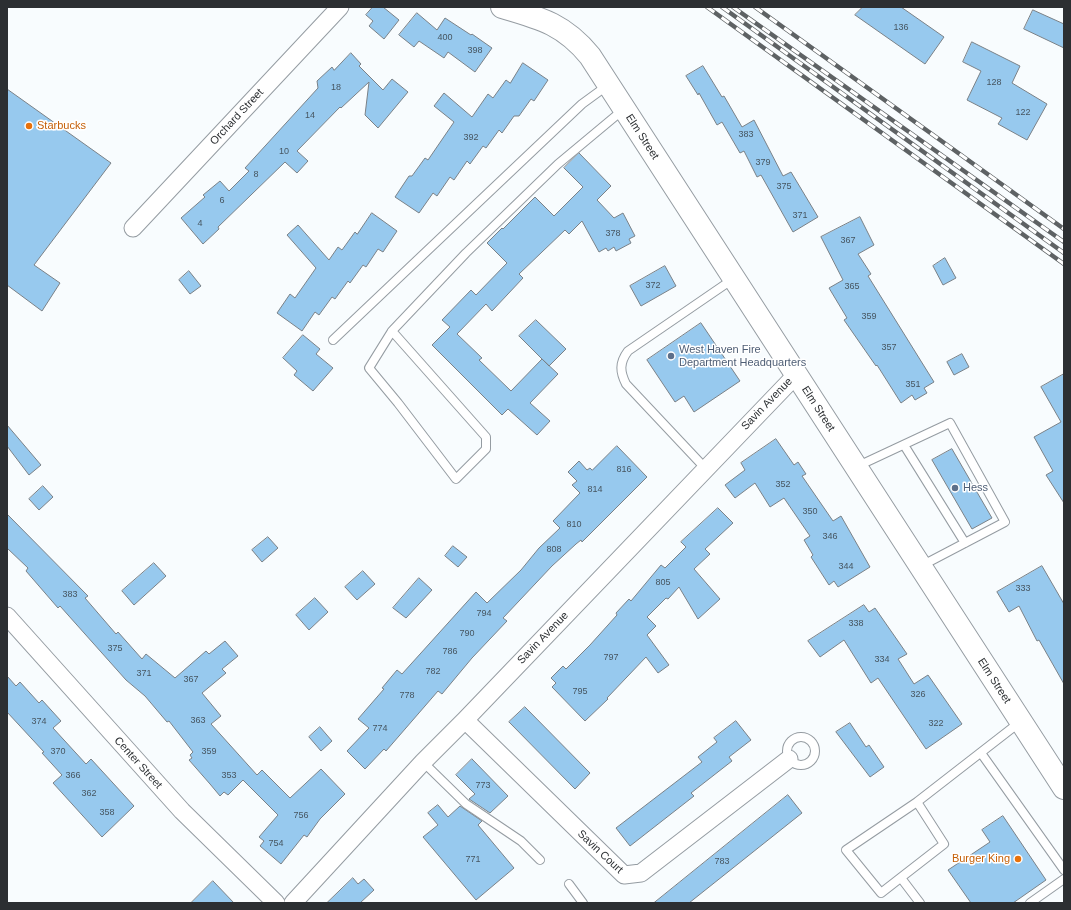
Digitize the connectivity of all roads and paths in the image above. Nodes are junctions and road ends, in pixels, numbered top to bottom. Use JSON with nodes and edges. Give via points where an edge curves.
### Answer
{"nodes":[{"id":1,"x":340,"y":7,"type":"edge"},
{"id":2,"x":502,"y":7,"type":"edge"},
{"id":3,"x":609,"y":84,"type":"junction"},
{"id":4,"x":624,"y":108,"type":"junction"},
{"id":5,"x":133,"y":228,"type":"dead end"},
{"id":6,"x":734,"y":279,"type":"junction"},
{"id":7,"x":392,"y":331,"type":"junction"},
{"id":8,"x":333,"y":340,"type":"dead end"},
{"id":9,"x":796,"y":375,"type":"junction"},
{"id":10,"x":904,"y":445,"type":"junction"},
{"id":11,"x":705,"y":468,"type":"junction"},
{"id":12,"x":855,"y":468,"type":"junction"},
{"id":13,"x":965,"y":543,"type":"junction"},
{"id":14,"x":920,"y":567,"type":"junction"},
{"id":15,"x":7,"y":616,"type":"edge"},
{"id":16,"x":465,"y":720,"type":"junction"},
{"id":17,"x":1021,"y":721,"type":"junction"},
{"id":18,"x":981,"y":753,"type":"junction"},
{"id":19,"x":789,"y":759,"type":"dead end"},
{"id":20,"x":423,"y":762,"type":"junction"},
{"id":21,"x":1058,"y":775,"type":"edge"},
{"id":22,"x":917,"y":802,"type":"junction"},
{"id":23,"x":540,"y":860,"type":"dead end"},
{"id":24,"x":1064,"y":870,"type":"edge"},
{"id":25,"x":901,"y":878,"type":"junction"},
{"id":26,"x":1064,"y":879,"type":"edge"},
{"id":27,"x":569,"y":884,"type":"dead end"},
{"id":28,"x":276,"y":903,"type":"edge"},
{"id":29,"x":293,"y":903,"type":"edge"},
{"id":30,"x":583,"y":903,"type":"edge"},
{"id":31,"x":920,"y":903,"type":"edge"},
{"id":32,"x":1030,"y":903,"type":"edge"}],
"edges":[{"from":1,"to":5,"type":"street","name":"Orchard Street"},
{"from":2,"to":3,"type":"main road","name":"Elm Street","via":[[534,16],[565,31],[584,47]]},
{"from":3,"to":4,"type":"main road","name":"Elm Street"},
{"from":3,"to":8,"type":"lane","via":[[582,104]]},
{"from":4,"to":6,"type":"main road","name":"Elm Street"},
{"from":4,"to":7,"type":"lane","via":[[552,170],[466,253]]},
{"from":6,"to":9,"type":"main road","name":"Elm Street"},
{"from":6,"to":11,"type":"lane","via":[[628,351],[620,370],[626,384]]},
{"from":7,"to":7,"type":"lane","via":[[369,368],[456,479],[486,449],[486,436]]},
{"from":9,"to":11,"type":"street","name":"Savin Avenue"},
{"from":9,"to":12,"type":"main road","name":"Elm Street"},
{"from":10,"to":12,"type":"lane"},
{"from":10,"to":13,"type":"lane"},
{"from":10,"to":13,"type":"lane","via":[[950,423],[1005,522]]},
{"from":11,"to":16,"type":"street","name":"Savin Avenue"},
{"from":12,"to":14,"type":"main road","name":"Elm Street"},
{"from":13,"to":14,"type":"lane"},
{"from":14,"to":17,"type":"main road","name":"Elm Street"},
{"from":15,"to":28,"type":"street","name":"Center Street","via":[[182,812]]},
{"from":16,"to":19,"type":"street","name":"Savin Court","via":[[624,875],[641,873]]},
{"from":16,"to":20,"type":"street","name":"Savin Avenue"},
{"from":17,"to":18,"type":"lane"},
{"from":17,"to":21,"type":"main road","name":"Elm Street"},
{"from":18,"to":22,"type":"lane"},
{"from":18,"to":24,"type":"lane"},
{"from":20,"to":23,"type":"lane","via":[[466,804],[521,841]]},
{"from":20,"to":29,"type":"street","name":"Savin Avenue"},
{"from":22,"to":25,"type":"lane","via":[[944,844]]},
{"from":22,"to":25,"type":"lane","via":[[846,850],[881,893]]},
{"from":25,"to":31,"type":"lane"},
{"from":26,"to":32,"type":"lane"},
{"from":27,"to":30,"type":"lane"}]}
